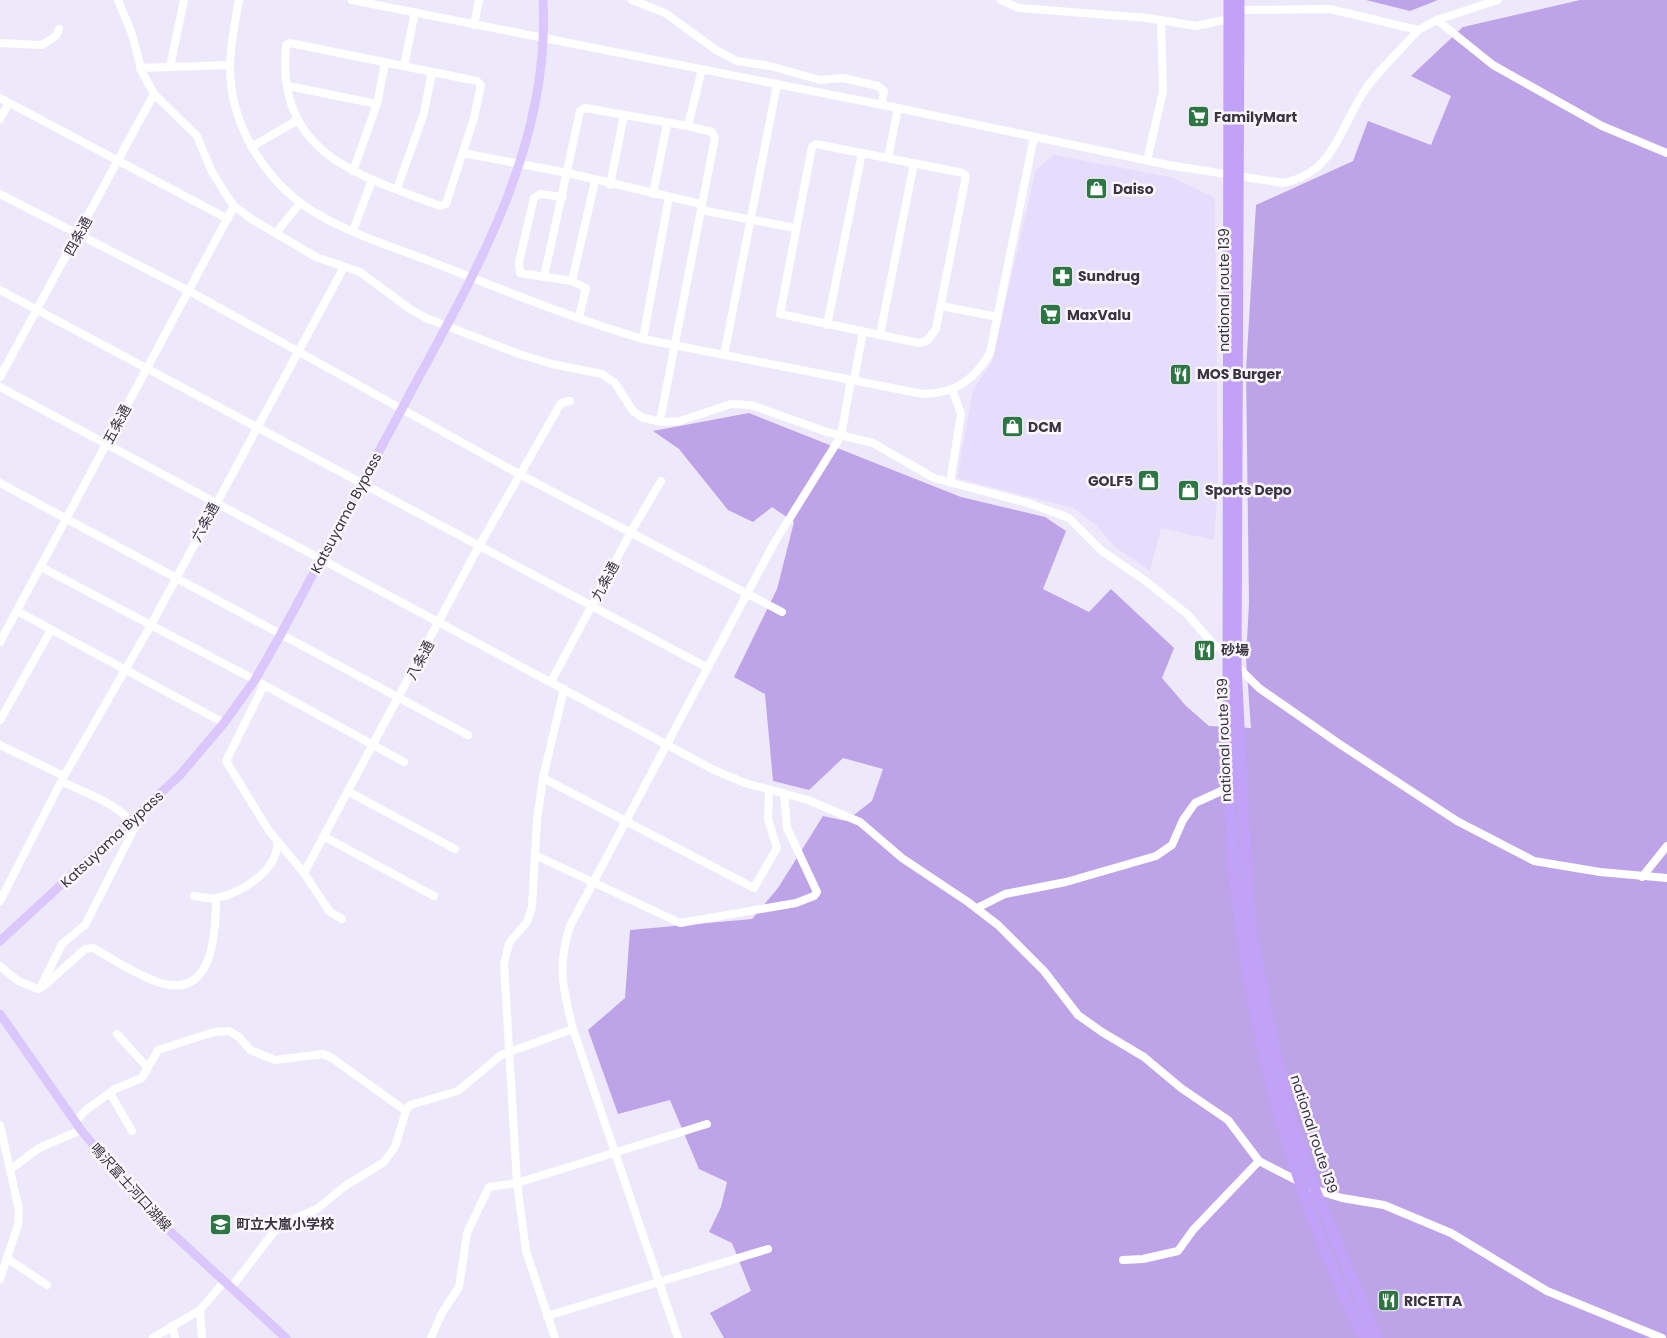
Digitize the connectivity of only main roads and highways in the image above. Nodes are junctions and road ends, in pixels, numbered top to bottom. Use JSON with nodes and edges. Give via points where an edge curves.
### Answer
{"nodes":[{"id":1,"x":543,"y":0,"type":"edge"},
{"id":2,"x":1229,"y":0,"type":"edge"},
{"id":3,"x":1239,"y":5,"type":"edge"},
{"id":4,"x":1234,"y":175,"type":"junction"},
{"id":5,"x":0,"y":941,"type":"edge"},
{"id":6,"x":1,"y":1021,"type":"edge"},
{"id":7,"x":286,"y":1338,"type":"edge"},
{"id":8,"x":1366,"y":1338,"type":"edge"},
{"id":9,"x":1377,"y":1338,"type":"edge"}],
"edges":[{"from":1,"to":5,"type":"main road","name":"Katsuyama Bypass","via":[[543,38],[532,118],[507,201],[473,278],[255,680],[180,775]]},
{"from":2,"to":4,"type":"highway","name":"national route 139"},
{"from":3,"to":4,"type":"highway","name":"national route 139"},
{"from":4,"to":8,"type":"highway","name":"national route 139","via":[[1228,651],[1230,787],[1236,888],[1270,1080],[1300,1182],[1342,1288]]},
{"from":4,"to":9,"type":"highway","name":"national route 139","via":[[1236,665],[1243,836],[1252,936],[1280,1078],[1314,1190]]},
{"from":6,"to":7,"type":"main road","name":"鳴沢富士河口湖線","via":[[81,1130],[149,1212]]}]}
